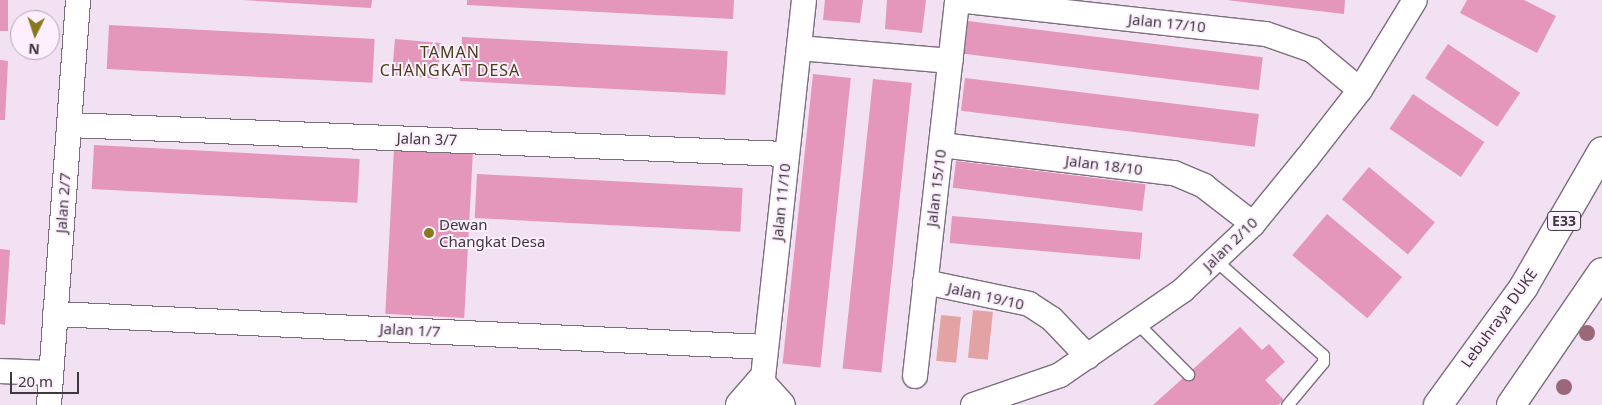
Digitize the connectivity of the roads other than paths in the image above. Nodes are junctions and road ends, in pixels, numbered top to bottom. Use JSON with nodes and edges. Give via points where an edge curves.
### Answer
{"nodes":[{"id":1,"x":78,"y":0,"type":"edge"},
{"id":2,"x":804,"y":0,"type":"edge"},
{"id":3,"x":957,"y":0,"type":"edge"},
{"id":4,"x":1415,"y":0,"type":"edge"},
{"id":5,"x":799,"y":48,"type":"junction"},
{"id":6,"x":950,"y":61,"type":"junction"},
{"id":7,"x":1360,"y":90,"type":"junction"},
{"id":8,"x":69,"y":125,"type":"junction"},
{"id":9,"x":941,"y":145,"type":"junction"},
{"id":10,"x":1602,"y":151,"type":"edge"},
{"id":11,"x":786,"y":154,"type":"junction"},
{"id":12,"x":1252,"y":224,"type":"junction"},
{"id":13,"x":1214,"y":259,"type":"junction"},
{"id":14,"x":1602,"y":272,"type":"edge"},
{"id":15,"x":925,"y":282,"type":"junction"},
{"id":16,"x":55,"y":314,"type":"junction"},
{"id":17,"x":1136,"y":322,"type":"junction"},
{"id":18,"x":1485,"y":335,"type":"junction"},
{"id":19,"x":764,"y":347,"type":"junction"},
{"id":20,"x":1088,"y":357,"type":"junction"},
{"id":21,"x":0,"y":371,"type":"edge"},
{"id":22,"x":51,"y":374,"type":"junction"},
{"id":23,"x":1188,"y":374,"type":"dead end"},
{"id":24,"x":914,"y":376,"type":"dead end"},
{"id":25,"x":760,"y":394,"type":"edge"},
{"id":26,"x":49,"y":405,"type":"edge"},
{"id":27,"x":740,"y":405,"type":"edge"},
{"id":28,"x":781,"y":405,"type":"edge"},
{"id":29,"x":973,"y":405,"type":"edge"},
{"id":30,"x":1287,"y":405,"type":"edge"},
{"id":31,"x":1422,"y":405,"type":"edge"},
{"id":32,"x":1438,"y":405,"type":"edge"},
{"id":33,"x":1511,"y":405,"type":"edge"}],
"edges":[{"from":1,"to":8,"type":"street","name":"Jalan 2/7"},
{"from":2,"to":5,"type":"street","name":"Jalan 11/10"},
{"from":3,"to":6,"type":"street","name":"Jalan 15/10"},
{"from":3,"to":7,"type":"street","name":"Jalan 17/10","via":[[1266,34],[1312,50]]},
{"from":4,"to":7,"type":"street","name":"Jalan 2/10"},
{"from":5,"to":6,"type":"street"},
{"from":5,"to":11,"type":"street","name":"Jalan 11/10"},
{"from":6,"to":9,"type":"street","name":"Jalan 15/10"},
{"from":7,"to":12,"type":"street","name":"Jalan 2/10"},
{"from":8,"to":11,"type":"street","name":"Jalan 3/7"},
{"from":8,"to":16,"type":"street","name":"Jalan 2/7"},
{"from":9,"to":12,"type":"street","name":"Jalan 18/10","via":[[1174,173],[1204,186]]},
{"from":9,"to":15,"type":"street","name":"Jalan 15/10"},
{"from":10,"to":18,"type":"main road","name":"Lebuhraya DUKE","number":"E33","via":[[1556,237],[1500,322]]},
{"from":11,"to":19,"type":"street","name":"Jalan 11/10"},
{"from":12,"to":13,"type":"street","name":"Jalan 2/10"},
{"from":13,"to":17,"type":"street","name":"Jalan 2/10","via":[[1183,290]]},
{"from":13,"to":30,"type":"lane","via":[[1323,355],[1323,362]]},
{"from":14,"to":33,"type":"main road"},
{"from":15,"to":20,"type":"street","name":"Jalan 19/10","via":[[1029,304],[1052,319]]},
{"from":15,"to":24,"type":"street","name":"Jalan 15/10"},
{"from":16,"to":19,"type":"street","name":"Jalan 1/7"},
{"from":16,"to":22,"type":"street","name":"Jalan 2/7"},
{"from":17,"to":20,"type":"street","name":"Jalan 2/10"},
{"from":17,"to":23,"type":"lane"},
{"from":18,"to":31,"type":"main road"},
{"from":18,"to":32,"type":"main road","name":"Lebuhraya DUKE","number":"E33"},
{"from":19,"to":25,"type":"street","name":"Jalan 11/10"},
{"from":20,"to":29,"type":"street","name":"Jalan 2/10","via":[[1060,374]]},
{"from":21,"to":22,"type":"street"},
{"from":22,"to":26,"type":"street","name":"Jalan 2/7"},
{"from":25,"to":27,"type":"main road"},
{"from":25,"to":28,"type":"main road"}]}
